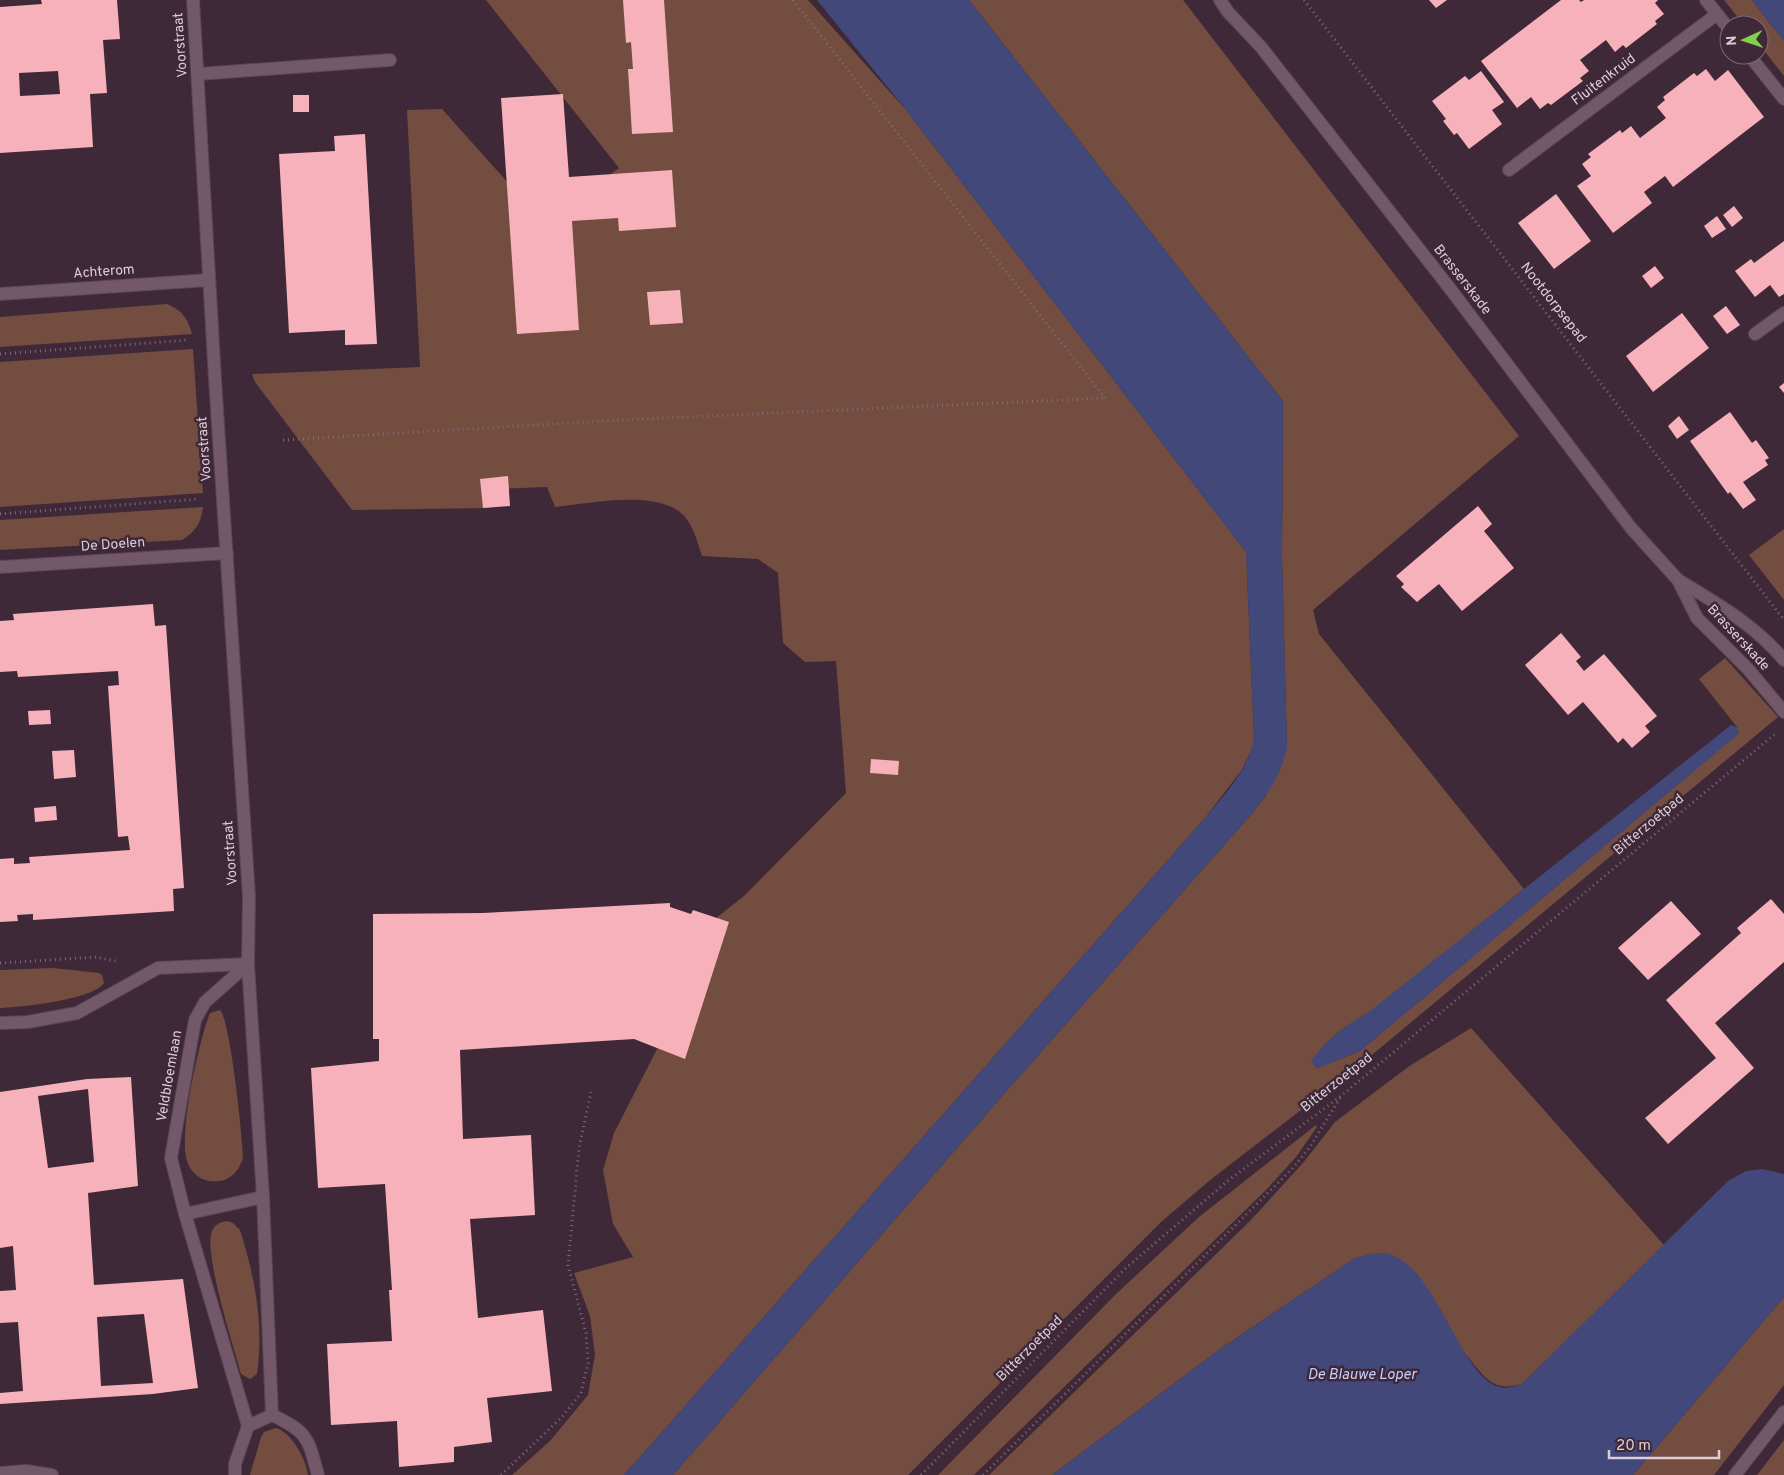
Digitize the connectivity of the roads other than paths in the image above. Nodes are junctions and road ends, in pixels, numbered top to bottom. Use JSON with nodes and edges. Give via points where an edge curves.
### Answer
{"nodes":[{"id":1,"x":193,"y":0,"type":"edge"},
{"id":2,"x":1220,"y":0,"type":"edge"},
{"id":3,"x":1706,"y":0,"type":"edge"},
{"id":4,"x":1717,"y":14,"type":"junction"},
{"id":5,"x":1719,"y":16,"type":"edge"},
{"id":6,"x":390,"y":60,"type":"dead end"},
{"id":7,"x":1757,"y":65,"type":"edge"},
{"id":8,"x":199,"y":74,"type":"junction"},
{"id":9,"x":1784,"y":99,"type":"edge"},
{"id":10,"x":1509,"y":170,"type":"dead end"},
{"id":11,"x":209,"y":280,"type":"junction"},
{"id":12,"x":0,"y":294,"type":"edge"},
{"id":13,"x":1784,"y":313,"type":"edge"},
{"id":14,"x":1755,"y":334,"type":"dead end"},
{"id":15,"x":227,"y":553,"type":"junction"},
{"id":16,"x":0,"y":567,"type":"edge"},
{"id":17,"x":1678,"y":580,"type":"junction"},
{"id":18,"x":1784,"y":660,"type":"edge"},
{"id":19,"x":1784,"y":712,"type":"edge"},
{"id":20,"x":248,"y":964,"type":"junction"},
{"id":21,"x":0,"y":1023,"type":"edge"},
{"id":22,"x":262,"y":1197,"type":"junction"},
{"id":23,"x":185,"y":1214,"type":"junction"},
{"id":24,"x":1784,"y":1412,"type":"edge"},
{"id":25,"x":272,"y":1415,"type":"junction"},
{"id":26,"x":248,"y":1426,"type":"junction"},
{"id":27,"x":0,"y":1473,"type":"edge"},
{"id":28,"x":52,"y":1475,"type":"edge"},
{"id":29,"x":235,"y":1475,"type":"edge"},
{"id":30,"x":318,"y":1475,"type":"edge"},
{"id":31,"x":1735,"y":1475,"type":"edge"}],
"edges":[{"from":1,"to":8,"type":"street","name":"Voorstraat"},
{"from":2,"to":17,"type":"street","name":"Brasserskade","via":[[1261,47],[1430,263],[1631,528]]},
{"from":3,"to":4,"type":"street"},
{"from":4,"to":5,"type":"street"},
{"from":4,"to":10,"type":"street","name":"Fluitenkruid"},
{"from":6,"to":8,"type":"street"},
{"from":7,"to":9,"type":"street"},
{"from":8,"to":11,"type":"street","name":"Voorstraat"},
{"from":11,"to":12,"type":"street","name":"Achterom"},
{"from":11,"to":15,"type":"street","name":"Voorstraat"},
{"from":13,"to":14,"type":"street"},
{"from":15,"to":16,"type":"street","name":"De Doelen"},
{"from":15,"to":20,"type":"street","name":"Voorstraat","via":[[249,896]]},
{"from":17,"to":18,"type":"street","name":"Brasserskade","via":[[1734,614]]},
{"from":17,"to":19,"type":"street","name":"Brasserskade","via":[[1697,618],[1748,668]]},
{"from":20,"to":21,"type":"street","via":[[158,968],[77,1013],[28,1022]]},
{"from":20,"to":22,"type":"street"},
{"from":20,"to":23,"type":"street","name":"Veldbloemlaan","via":[[205,1002],[195,1020],[172,1158]]},
{"from":22,"to":23,"type":"street"},
{"from":22,"to":25,"type":"street"},
{"from":23,"to":26,"type":"street","name":"Veldbloemlaan"},
{"from":24,"to":31,"type":"street"},
{"from":25,"to":26,"type":"street"},
{"from":25,"to":30,"type":"street","via":[[291,1424],[308,1438]]},
{"from":26,"to":29,"type":"street","via":[[235,1464]]},
{"from":27,"to":28,"type":"street","via":[[26,1471]]}]}
